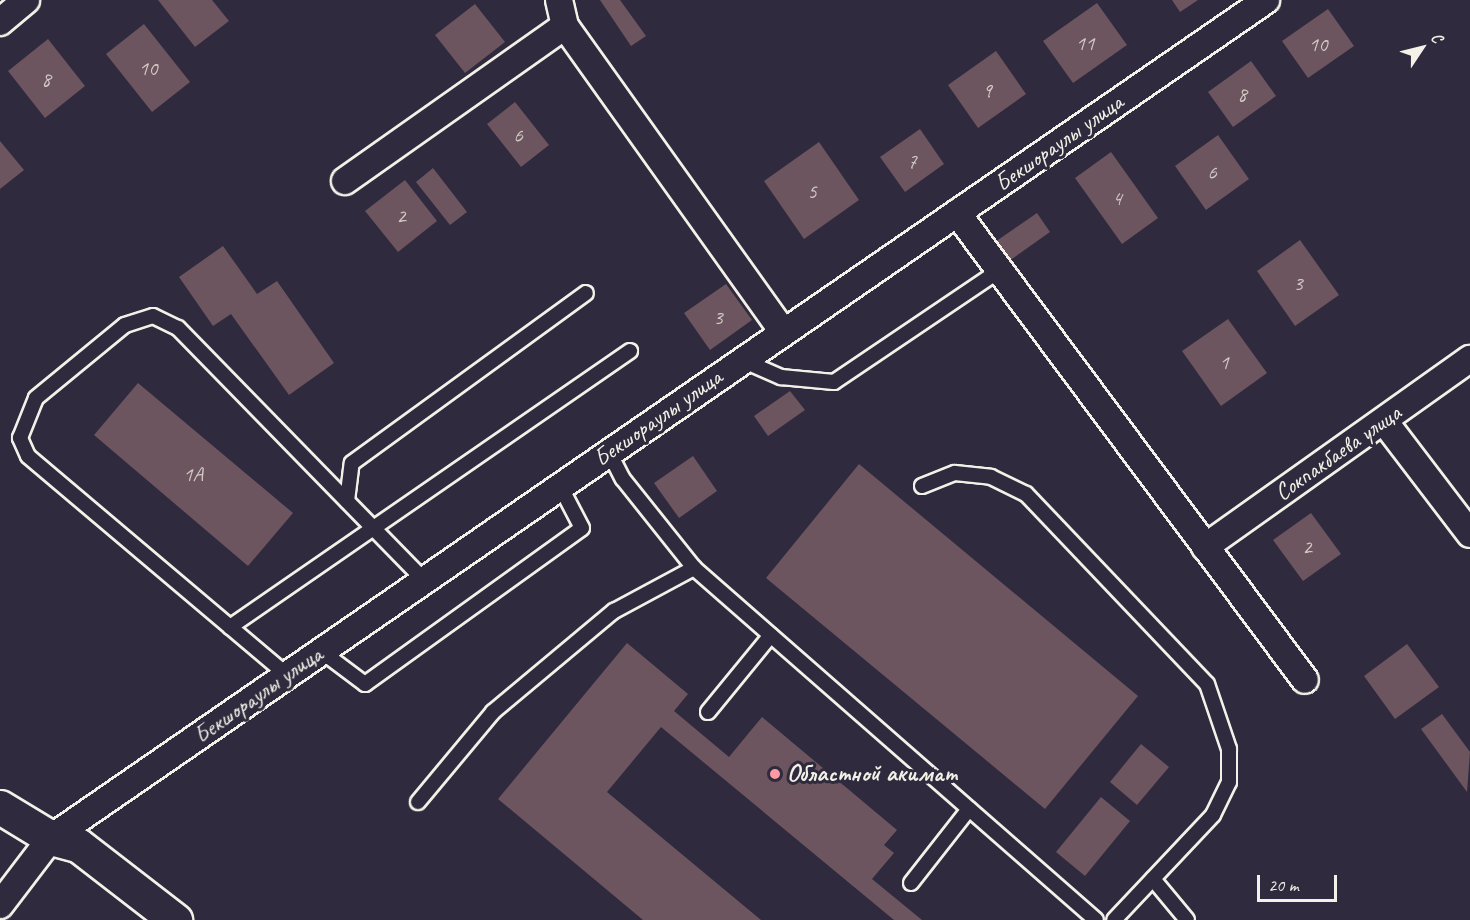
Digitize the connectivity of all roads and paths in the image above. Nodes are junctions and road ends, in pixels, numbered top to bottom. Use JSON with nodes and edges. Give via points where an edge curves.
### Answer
{"nodes":[{"id":1,"x":26,"y":0,"type":"edge"},
{"id":2,"x":559,"y":0,"type":"edge"},
{"id":3,"x":1266,"y":0,"type":"edge"},
{"id":4,"x":0,"y":22,"type":"edge"},
{"id":5,"x":565,"y":26,"type":"junction"},
{"id":6,"x":345,"y":181,"type":"dead end"},
{"id":7,"x":957,"y":213,"type":"junction"},
{"id":8,"x":1000,"y":270,"type":"junction"},
{"id":9,"x":586,"y":293,"type":"dead end"},
{"id":10,"x":783,"y":332,"type":"junction"},
{"id":11,"x":630,"y":351,"type":"dead end"},
{"id":12,"x":1470,"y":359,"type":"edge"},
{"id":13,"x":742,"y":360,"type":"junction"},
{"id":14,"x":1384,"y":421,"type":"junction"},
{"id":15,"x":609,"y":452,"type":"junction"},
{"id":16,"x":560,"y":486,"type":"junction"},
{"id":17,"x":922,"y":486,"type":"dead end"},
{"id":18,"x":347,"y":501,"type":"junction"},
{"id":19,"x":372,"y":527,"type":"junction"},
{"id":20,"x":1470,"y":534,"type":"edge"},
{"id":21,"x":1205,"y":546,"type":"junction"},
{"id":22,"x":694,"y":568,"type":"junction"},
{"id":23,"x":424,"y":580,"type":"junction"},
{"id":24,"x":230,"y":627,"type":"junction"},
{"id":25,"x":771,"y":635,"type":"junction"},
{"id":26,"x":321,"y":651,"type":"junction"},
{"id":27,"x":286,"y":675,"type":"junction"},
{"id":28,"x":1305,"y":680,"type":"dead end"},
{"id":29,"x":708,"y":712,"type":"dead end"},
{"id":30,"x":418,"y":802,"type":"dead end"},
{"id":31,"x":0,"y":807,"type":"edge"},
{"id":32,"x":969,"y":809,"type":"junction"},
{"id":33,"x":51,"y":838,"type":"junction"},
{"id":34,"x":1153,"y":879,"type":"junction"},
{"id":35,"x":911,"y":883,"type":"dead end"},
{"id":36,"x":0,"y":905,"type":"edge"},
{"id":37,"x":1184,"y":919,"type":"edge"},
{"id":38,"x":175,"y":920,"type":"edge"},
{"id":39,"x":1096,"y":920,"type":"edge"},
{"id":40,"x":1114,"y":920,"type":"edge"}],
"edges":[{"from":1,"to":4,"type":"street"},
{"from":2,"to":5,"type":"street"},
{"from":3,"to":7,"type":"street","name":"Бекшораулы улица"},
{"from":5,"to":6,"type":"street"},
{"from":5,"to":10,"type":"street"},
{"from":7,"to":8,"type":"street"},
{"from":7,"to":10,"type":"street","name":"Бекшораулы улица"},
{"from":8,"to":13,"type":"lane","via":[[834,382],[781,377]]},
{"from":8,"to":21,"type":"street"},
{"from":9,"to":18,"type":"lane","via":[[352,463]]},
{"from":10,"to":13,"type":"street","name":"Бекшораулы улица"},
{"from":11,"to":19,"type":"lane"},
{"from":12,"to":14,"type":"street","name":"Сокпакбаева улица"},
{"from":13,"to":15,"type":"street","name":"Бекшораулы улица"},
{"from":14,"to":20,"type":"street"},
{"from":14,"to":21,"type":"street","name":"Сокпакбаева улица"},
{"from":15,"to":16,"type":"street","name":"Бекшораулы улица"},
{"from":15,"to":22,"type":"lane","via":[[624,479]]},
{"from":16,"to":23,"type":"street","name":"Бекшораулы улица"},
{"from":16,"to":26,"type":"lane","via":[[582,528],[365,684]]},
{"from":17,"to":34,"type":"lane","via":[[956,473],[991,477],[1026,494],[1207,684],[1230,749],[1229,782],[1213,815]]},
{"from":18,"to":19,"type":"lane"},
{"from":18,"to":24,"type":"lane","via":[[178,328],[153,316],[125,325],[36,398],[20,438],[28,456]]},
{"from":19,"to":23,"type":"lane"},
{"from":19,"to":24,"type":"lane"},
{"from":21,"to":28,"type":"street"},
{"from":22,"to":25,"type":"lane"},
{"from":22,"to":30,"type":"lane","via":[[614,611],[494,712]]},
{"from":23,"to":26,"type":"street","name":"Бекшораулы улица"},
{"from":24,"to":27,"type":"lane"},
{"from":25,"to":29,"type":"lane"},
{"from":25,"to":32,"type":"lane"},
{"from":26,"to":27,"type":"street","name":"Бекшораулы улица"},
{"from":27,"to":33,"type":"street","name":"Бекшораулы улица"},
{"from":31,"to":33,"type":"main road"},
{"from":32,"to":35,"type":"lane"},
{"from":32,"to":39,"type":"lane"},
{"from":33,"to":36,"type":"street","name":"Бекшораулы улица"},
{"from":33,"to":38,"type":"main road","via":[[78,845]]},
{"from":34,"to":37,"type":"lane"},
{"from":34,"to":40,"type":"lane"}]}
